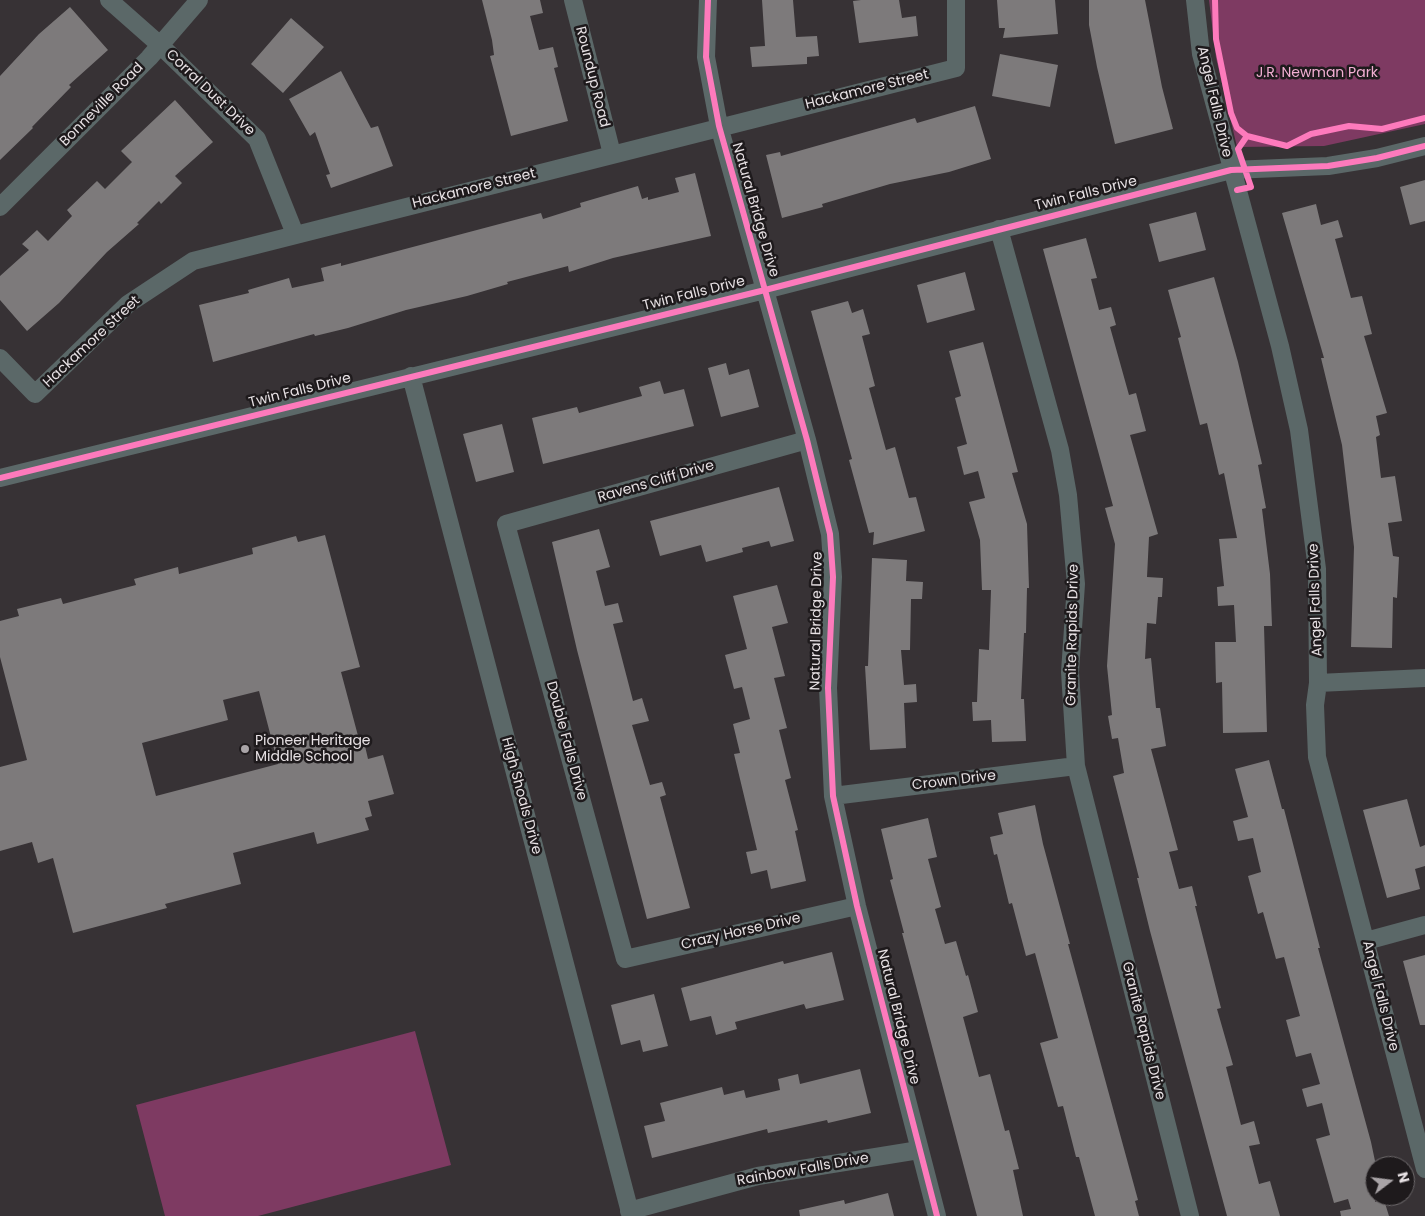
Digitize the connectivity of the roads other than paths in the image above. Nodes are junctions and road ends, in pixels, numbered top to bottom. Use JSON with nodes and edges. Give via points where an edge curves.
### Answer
{"nodes":[{"id":1,"x":110,"y":0,"type":"edge"},
{"id":2,"x":199,"y":0,"type":"edge"},
{"id":3,"x":573,"y":0,"type":"edge"},
{"id":4,"x":708,"y":0,"type":"edge"},
{"id":5,"x":956,"y":0,"type":"edge"},
{"id":6,"x":1195,"y":0,"type":"edge"},
{"id":7,"x":160,"y":45,"type":"junction"},
{"id":8,"x":719,"y":126,"type":"junction"},
{"id":9,"x":1425,"y":146,"type":"edge"},
{"id":10,"x":612,"y":154,"type":"junction"},
{"id":11,"x":1231,"y":170,"type":"junction"},
{"id":12,"x":0,"y":207,"type":"edge"},
{"id":13,"x":999,"y":229,"type":"junction"},
{"id":14,"x":295,"y":234,"type":"junction"},
{"id":15,"x":765,"y":290,"type":"junction"},
{"id":16,"x":0,"y":358,"type":"edge"},
{"id":17,"x":411,"y":376,"type":"junction"},
{"id":18,"x":807,"y":440,"type":"junction"},
{"id":19,"x":0,"y":478,"type":"edge"},
{"id":20,"x":506,"y":524,"type":"joint"},
{"id":21,"x":1425,"y":678,"type":"edge"},
{"id":22,"x":1318,"y":683,"type":"junction"},
{"id":23,"x":1076,"y":766,"type":"junction"},
{"id":24,"x":833,"y":796,"type":"junction"},
{"id":25,"x":857,"y":906,"type":"junction"},
{"id":26,"x":1425,"y":926,"type":"edge"},
{"id":27,"x":1366,"y":941,"type":"junction"},
{"id":28,"x":626,"y":959,"type":"joint"},
{"id":29,"x":919,"y":1150,"type":"junction"},
{"id":30,"x":1425,"y":1169,"type":"edge"},
{"id":31,"x":630,"y":1213,"type":"edge"},
{"id":32,"x":937,"y":1216,"type":"edge"},
{"id":33,"x":1190,"y":1216,"type":"edge"}],
"edges":[{"from":1,"to":7,"type":"street","name":"Corral Dust Drive"},
{"from":2,"to":7,"type":"street","name":"Bonneville Road"},
{"from":3,"to":10,"type":"street","name":"Roundup Road"},
{"from":4,"to":8,"type":"street","name":"Natural Bridge Drive","via":[[706,57]]},
{"from":5,"to":8,"type":"street","name":"Hackamore Street","via":[[956,68]]},
{"from":6,"to":11,"type":"street","name":"Angel Falls Drive","via":[[1201,54]]},
{"from":7,"to":12,"type":"street","name":"Bonneville Road"},
{"from":7,"to":14,"type":"street","name":"Corral Dust Drive","via":[[257,139]]},
{"from":8,"to":10,"type":"street","name":"Hackamore Street"},
{"from":8,"to":15,"type":"street","name":"Natural Bridge Drive"},
{"from":9,"to":11,"type":"street","name":"Twin Falls Drive","via":[[1328,166]]},
{"from":10,"to":14,"type":"street","name":"Hackamore Street"},
{"from":11,"to":13,"type":"street","name":"Twin Falls Drive"},
{"from":11,"to":22,"type":"street","name":"Angel Falls Drive","via":[[1280,346],[1299,430],[1317,570]]},
{"from":13,"to":15,"type":"street","name":"Twin Falls Drive"},
{"from":13,"to":23,"type":"street","name":"Granite Rapids Drive","via":[[1060,450],[1068,495],[1076,584],[1070,672]]},
{"from":14,"to":16,"type":"street","name":"Hackamore Street","via":[[193,261],[128,304],[35,394]]},
{"from":15,"to":17,"type":"street","name":"Twin Falls Drive"},
{"from":15,"to":18,"type":"street","name":"Natural Bridge Drive"},
{"from":17,"to":19,"type":"street","name":"Twin Falls Drive"},
{"from":17,"to":31,"type":"street","name":"High Shoals Drive"},
{"from":18,"to":20,"type":"street","name":"Ravens Cliff Drive"},
{"from":18,"to":24,"type":"street","name":"Natural Bridge Drive","via":[[830,534],[833,577],[828,688]]},
{"from":20,"to":28,"type":"street","name":"Double Falls Drive"},
{"from":21,"to":22,"type":"street"},
{"from":22,"to":27,"type":"street","name":"Angel Falls Drive","via":[[1315,705],[1317,757]]},
{"from":23,"to":24,"type":"street","name":"Crown Drive"},
{"from":23,"to":33,"type":"street","name":"Granite Rapids Drive"},
{"from":24,"to":25,"type":"street","name":"Natural Bridge Drive"},
{"from":25,"to":28,"type":"street","name":"Crazy Horse Drive"},
{"from":25,"to":29,"type":"street","name":"Natural Bridge Drive"},
{"from":26,"to":27,"type":"street"},
{"from":27,"to":30,"type":"street","name":"Angel Falls Drive"},
{"from":29,"to":31,"type":"street","name":"Rainbow Falls Drive","via":[[758,1176]]},
{"from":29,"to":32,"type":"street","name":"Natural Bridge Drive"}]}
